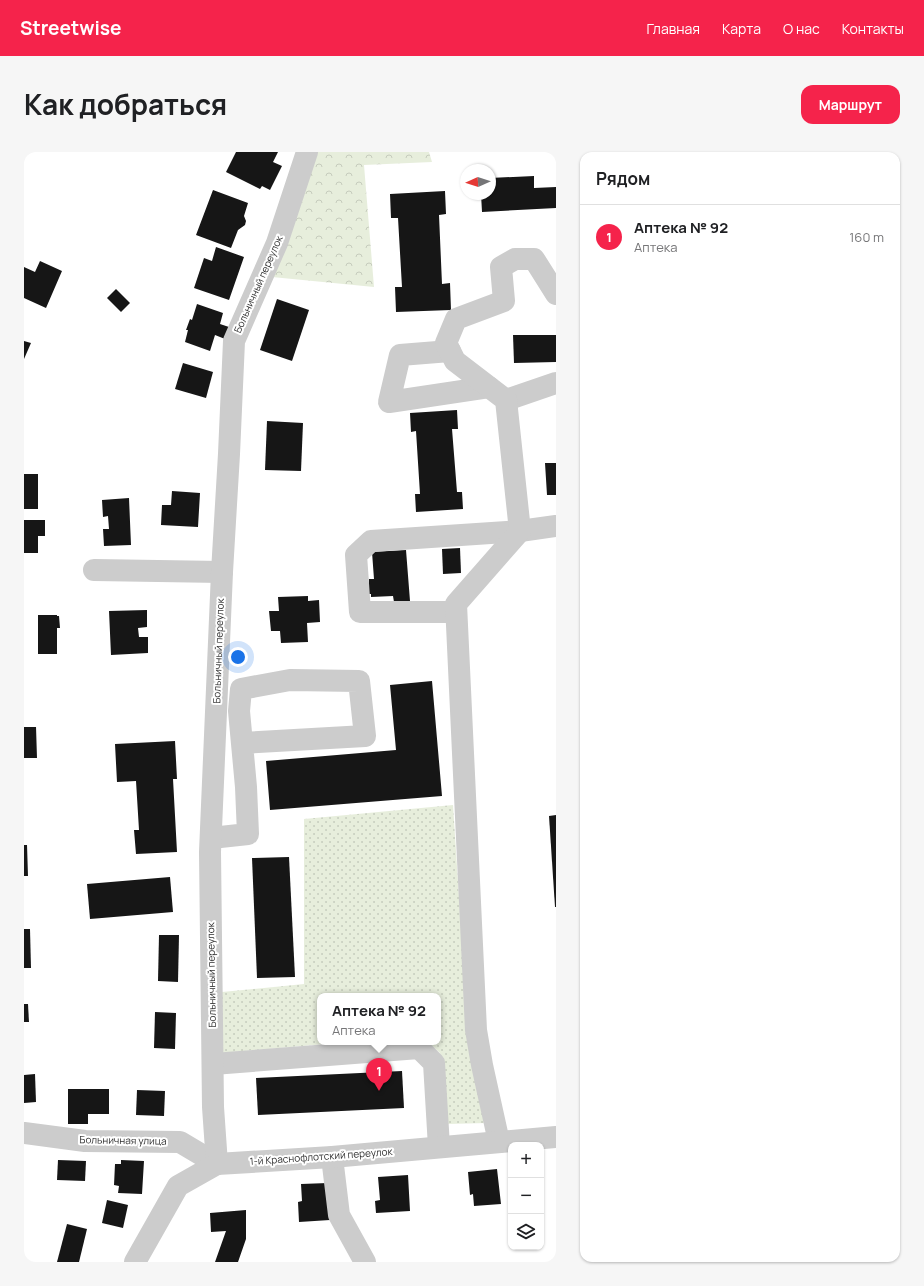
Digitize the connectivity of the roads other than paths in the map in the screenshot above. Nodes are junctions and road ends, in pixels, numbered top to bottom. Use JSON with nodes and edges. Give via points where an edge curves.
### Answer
{"nodes":[{"id":1,"x":307,"y":152,"type":"edge"},
{"id":2,"x":556,"y":294,"type":"edge"},
{"id":3,"x":450,"y":351,"type":"junction"},
{"id":4,"x":556,"y":383,"type":"edge"},
{"id":5,"x":488,"y":387,"type":"junction"},
{"id":6,"x":506,"y":400,"type":"junction"},
{"id":7,"x":556,"y":526,"type":"edge"},
{"id":8,"x":520,"y":531,"type":"junction"},
{"id":9,"x":94,"y":570,"type":"dead end"},
{"id":10,"x":222,"y":572,"type":"junction"},
{"id":11,"x":456,"y":612,"type":"junction"},
{"id":12,"x":242,"y":743,"type":"junction"},
{"id":13,"x":210,"y":838,"type":"junction"},
{"id":14,"x":213,"y":1064,"type":"junction"},
{"id":15,"x":24,"y":1133,"type":"edge"},
{"id":16,"x":556,"y":1137,"type":"edge"},
{"id":17,"x":499,"y":1142,"type":"junction"},
{"id":18,"x":439,"y":1147,"type":"junction"},
{"id":19,"x":332,"y":1156,"type":"junction"},
{"id":20,"x":217,"y":1164,"type":"junction"},
{"id":21,"x":135,"y":1262,"type":"edge"},
{"id":22,"x":365,"y":1262,"type":"edge"}],
"edges":[{"from":1,"to":10,"type":"street","name":"Больничный переулок","via":[[278,243],[234,341]]},
{"from":2,"to":3,"type":"street","via":[[534,259],[515,259],[501,267],[504,301],[456,320],[446,343]]},
{"from":3,"to":5,"type":"street","via":[[455,361]]},
{"from":3,"to":5,"type":"street","via":[[400,355],[389,402]]},
{"from":4,"to":6,"type":"street"},
{"from":5,"to":6,"type":"street"},
{"from":6,"to":8,"type":"street"},
{"from":7,"to":8,"type":"street"},
{"from":8,"to":11,"type":"street","via":[[456,604]]},
{"from":8,"to":11,"type":"street","via":[[371,541],[356,555],[360,612]]},
{"from":9,"to":10,"type":"street"},
{"from":10,"to":13,"type":"street","name":"Больничный переулок"},
{"from":11,"to":17,"type":"street","via":[[476,1030]]},
{"from":12,"to":12,"type":"street","via":[[239,711],[241,689],[290,680],[359,681],[365,736]]},
{"from":12,"to":13,"type":"street","via":[[248,834]]},
{"from":13,"to":14,"type":"street","name":"Больничный переулок"},
{"from":14,"to":18,"type":"street","via":[[418,1048],[434,1063]]},
{"from":14,"to":20,"type":"street","name":"Больничный переулок"},
{"from":15,"to":20,"type":"street","name":"Больничная улица","via":[[85,1140],[180,1142]]},
{"from":16,"to":17,"type":"street","name":"1-й Краснофлотский переулок"},
{"from":17,"to":18,"type":"street","name":"1-й Краснофлотский переулок"},
{"from":18,"to":19,"type":"street","name":"1-й Краснофлотский переулок"},
{"from":19,"to":20,"type":"street","name":"1-й Краснофлотский переулок"},
{"from":19,"to":22,"type":"street","via":[[340,1215]]},
{"from":20,"to":21,"type":"street","name":"1-й Краснофлотский переулок","via":[[178,1186]]}]}
